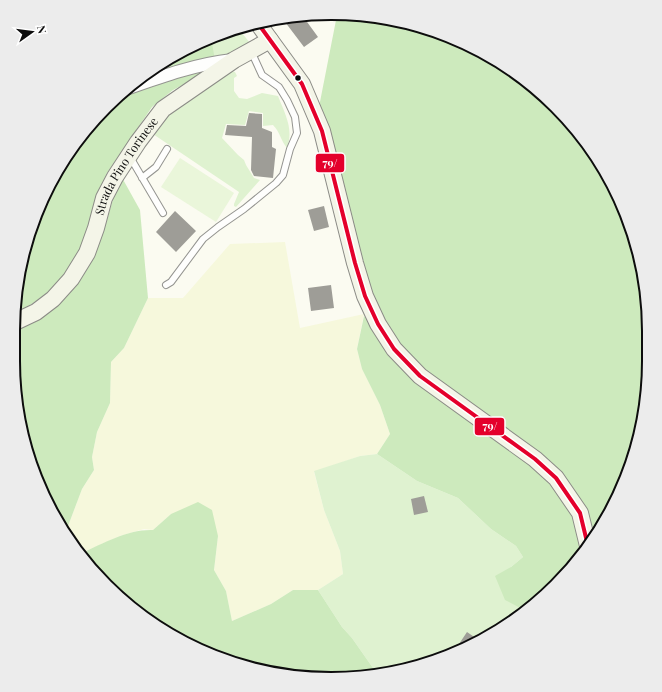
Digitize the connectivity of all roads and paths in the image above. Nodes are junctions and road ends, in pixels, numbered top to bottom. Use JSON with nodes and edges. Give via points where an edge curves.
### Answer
{"nodes":[{"id":1,"x":262,"y":28,"type":"edge"},
{"id":2,"x":270,"y":40,"type":"junction"},
{"id":3,"x":251,"y":51,"type":"junction"},
{"id":4,"x":234,"y":60,"type":"junction"},
{"id":5,"x":144,"y":82,"type":"edge"},
{"id":6,"x":167,"y":149,"type":"dead end"},
{"id":7,"x":129,"y":156,"type":"junction"},
{"id":8,"x":142,"y":178,"type":"junction"},
{"id":9,"x":163,"y":213,"type":"dead end"},
{"id":10,"x":166,"y":285,"type":"dead end"},
{"id":11,"x":21,"y":320,"type":"edge"},
{"id":12,"x":586,"y":539,"type":"edge"}],
"edges":[{"from":1,"to":2,"type":"street"},
{"from":2,"to":3,"type":"street","name":"Strada Pino Torinese"},
{"from":2,"to":12,"type":"street","via":[[302,84],[322,131],[357,270],[378,324],[394,349],[420,376],[535,459],[556,478],[580,513]]},
{"from":3,"to":4,"type":"street","name":"Strada Pino Torinese"},
{"from":3,"to":10,"type":"lane","via":[[262,75],[279,87],[295,118],[297,134],[287,157],[283,175],[249,205],[202,239],[171,282]]},
{"from":4,"to":5,"type":"street","via":[[214,62]]},
{"from":4,"to":7,"type":"street","name":"Strada Pino Torinese","via":[[163,109]]},
{"from":6,"to":8,"type":"lane","via":[[156,167]]},
{"from":7,"to":8,"type":"lane"},
{"from":7,"to":11,"type":"street","name":"Strada Pino Torinese","via":[[104,198],[87,254],[71,279],[53,299]]},
{"from":8,"to":9,"type":"lane"}]}
